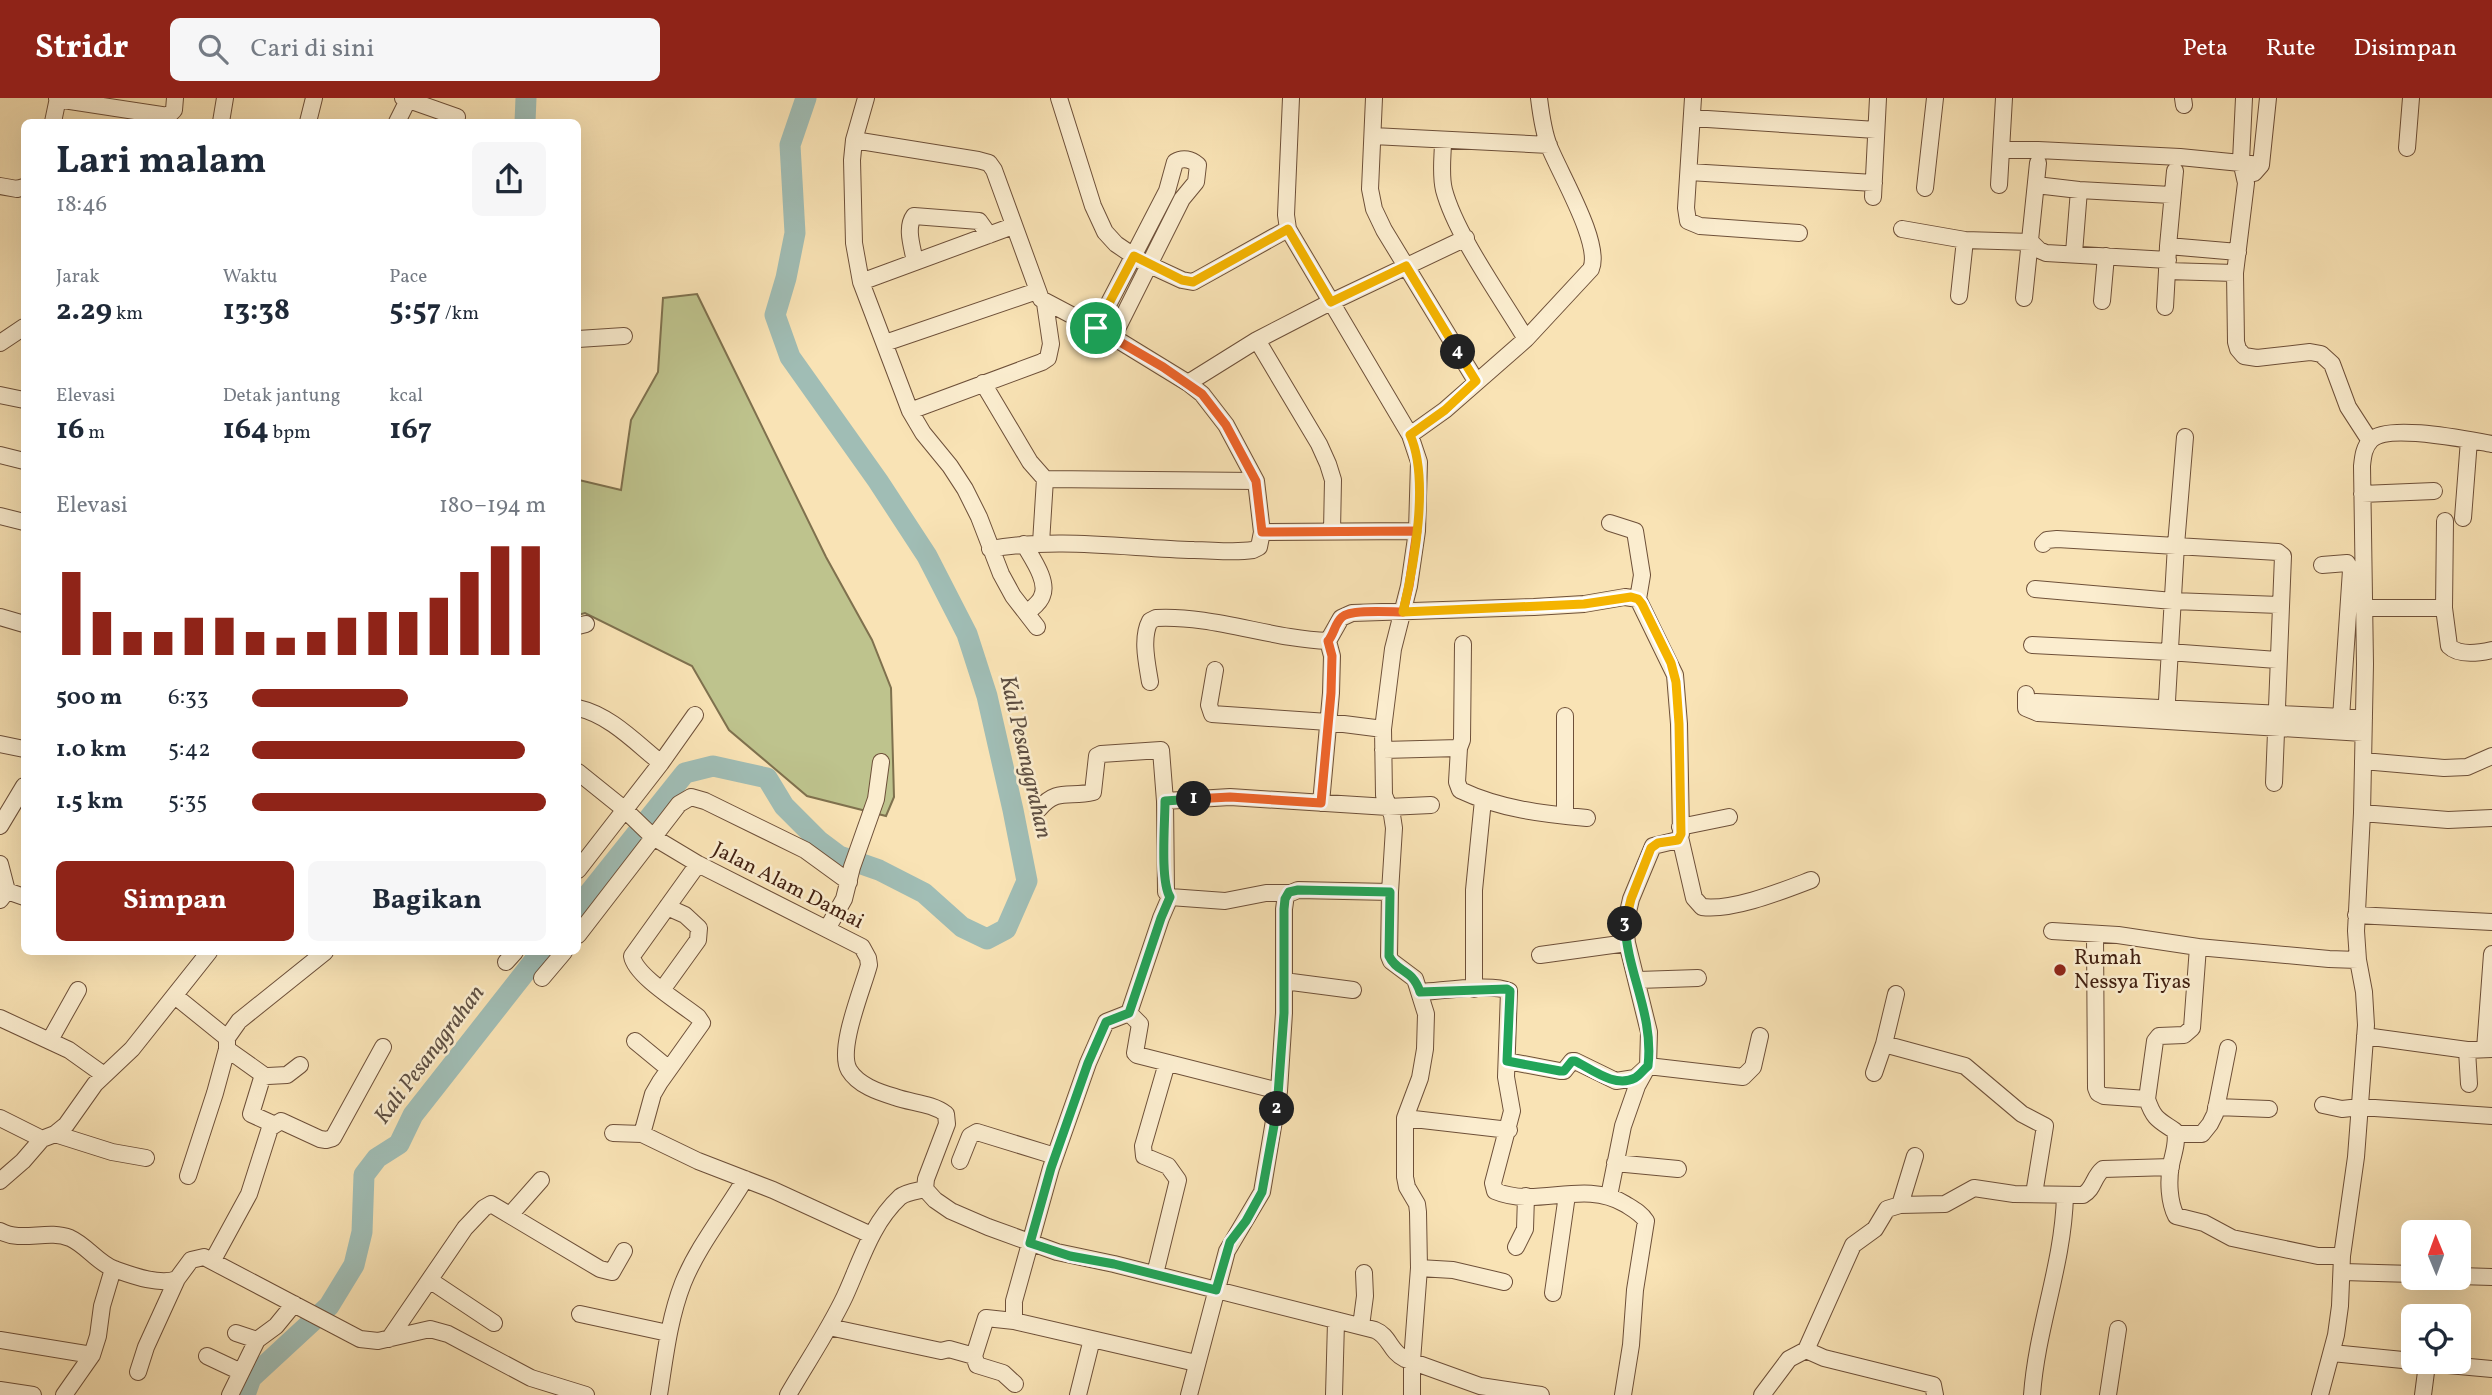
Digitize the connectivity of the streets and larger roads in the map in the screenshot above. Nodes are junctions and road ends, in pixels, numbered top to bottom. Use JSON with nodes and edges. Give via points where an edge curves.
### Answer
{"nodes":[{"id":1,"x":175,"y":98,"type":"edge"},
{"id":2,"x":225,"y":98,"type":"edge"},
{"id":3,"x":314,"y":98,"type":"edge"},
{"id":4,"x":866,"y":98,"type":"edge"},
{"id":5,"x":1059,"y":98,"type":"edge"},
{"id":6,"x":1291,"y":98,"type":"edge"},
{"id":7,"x":1374,"y":98,"type":"edge"},
{"id":8,"x":1539,"y":98,"type":"edge"},
{"id":9,"x":1693,"y":98,"type":"edge"},
{"id":10,"x":1878,"y":98,"type":"edge"},
{"id":11,"x":1935,"y":98,"type":"edge"},
{"id":12,"x":2004,"y":98,"type":"edge"},
{"id":13,"x":2244,"y":98,"type":"edge"},
{"id":14,"x":2267,"y":98,"type":"edge"},
{"id":15,"x":2411,"y":98,"type":"edge"},
{"id":16,"x":58,"y":99,"type":"edge"},
{"id":17,"x":407,"y":99,"type":"edge"},
{"id":18,"x":457,"y":117,"type":"dead end"},
{"id":19,"x":1692,"y":118,"type":"junction"},
{"id":20,"x":54,"y":119,"type":"edge"},
{"id":21,"x":222,"y":119,"type":"edge"},
{"id":22,"x":309,"y":119,"type":"edge"},
{"id":23,"x":398,"y":119,"type":"edge"},
{"id":24,"x":1876,"y":130,"type":"junction"},
{"id":25,"x":1373,"y":136,"type":"junction"},
{"id":26,"x":854,"y":140,"type":"junction"},
{"id":27,"x":1443,"y":140,"type":"junction"},
{"id":28,"x":1549,"y":145,"type":"junction"},
{"id":29,"x":2407,"y":148,"type":"dead end"},
{"id":30,"x":2001,"y":150,"type":"junction"},
{"id":31,"x":2241,"y":161,"type":"junction"},
{"id":32,"x":2038,"y":163,"type":"dead end"},
{"id":33,"x":2261,"y":165,"type":"junction"},
{"id":34,"x":2175,"y":171,"type":"dead end"},
{"id":35,"x":1689,"y":172,"type":"junction"},
{"id":36,"x":2246,"y":183,"type":"junction"},
{"id":37,"x":1999,"y":185,"type":"dead end"},
{"id":38,"x":2036,"y":185,"type":"junction"},
{"id":39,"x":0,"y":186,"type":"edge"},
{"id":40,"x":21,"y":188,"type":"edge"},
{"id":41,"x":1925,"y":188,"type":"dead end"},
{"id":42,"x":2079,"y":190,"type":"junction"},
{"id":43,"x":1167,"y":191,"type":"junction"},
{"id":44,"x":2171,"y":195,"type":"junction"},
{"id":45,"x":1182,"y":199,"type":"junction"},
{"id":46,"x":1013,"y":226,"type":"junction"},
{"id":47,"x":1288,"y":229,"type":"junction"},
{"id":48,"x":1902,"y":229,"type":"dead end"},
{"id":49,"x":1799,"y":233,"type":"dead end"},
{"id":50,"x":989,"y":235,"type":"junction"},
{"id":51,"x":1466,"y":238,"type":"junction"},
{"id":52,"x":1965,"y":240,"type":"junction"},
{"id":53,"x":2031,"y":242,"type":"junction"},
{"id":54,"x":2238,"y":252,"type":"junction"},
{"id":55,"x":2074,"y":253,"type":"junction"},
{"id":56,"x":1134,"y":256,"type":"junction"},
{"id":57,"x":2106,"y":256,"type":"junction"},
{"id":58,"x":2167,"y":259,"type":"junction"},
{"id":59,"x":915,"y":262,"type":"junction"},
{"id":60,"x":1150,"y":265,"type":"junction"},
{"id":61,"x":1406,"y":266,"type":"junction"},
{"id":62,"x":2235,"y":274,"type":"junction"},
{"id":63,"x":861,"y":282,"type":"junction"},
{"id":64,"x":1959,"y":296,"type":"dead end"},
{"id":65,"x":1041,"y":297,"type":"junction"},
{"id":66,"x":2024,"y":298,"type":"dead end"},
{"id":67,"x":2102,"y":301,"type":"dead end"},
{"id":68,"x":1331,"y":302,"type":"junction"},
{"id":69,"x":2165,"y":307,"type":"dead end"},
{"id":70,"x":1096,"y":328,"type":"junction"},
{"id":71,"x":21,"y":329,"type":"edge"},
{"id":72,"x":624,"y":337,"type":"dead end"},
{"id":73,"x":1113,"y":337,"type":"junction"},
{"id":74,"x":581,"y":339,"type":"edge"},
{"id":75,"x":1526,"y":339,"type":"junction"},
{"id":76,"x":1257,"y":340,"type":"junction"},
{"id":77,"x":3,"y":342,"type":"edge"},
{"id":78,"x":885,"y":343,"type":"junction"},
{"id":79,"x":21,"y":345,"type":"edge"},
{"id":80,"x":1476,"y":381,"type":"junction"},
{"id":81,"x":983,"y":383,"type":"junction"},
{"id":82,"x":1188,"y":383,"type":"junction"},
{"id":83,"x":0,"y":395,"type":"edge"},
{"id":84,"x":21,"y":399,"type":"edge"},
{"id":85,"x":910,"y":411,"type":"junction"},
{"id":86,"x":1410,"y":435,"type":"junction"},
{"id":87,"x":2185,"y":437,"type":"dead end"},
{"id":88,"x":2469,"y":440,"type":"junction"},
{"id":89,"x":2370,"y":441,"type":"junction"},
{"id":90,"x":2492,"y":444,"type":"edge"},
{"id":91,"x":0,"y":455,"type":"edge"},
{"id":92,"x":21,"y":460,"type":"edge"},
{"id":93,"x":1045,"y":478,"type":"junction"},
{"id":94,"x":1256,"y":481,"type":"junction"},
{"id":95,"x":2434,"y":491,"type":"dead end"},
{"id":96,"x":2362,"y":494,"type":"junction"},
{"id":97,"x":0,"y":516,"type":"edge"},
{"id":98,"x":2463,"y":518,"type":"dead end"},
{"id":99,"x":21,"y":521,"type":"edge"},
{"id":100,"x":2445,"y":521,"type":"dead end"},
{"id":101,"x":1610,"y":523,"type":"dead end"},
{"id":102,"x":1332,"y":531,"type":"junction"},
{"id":103,"x":1417,"y":531,"type":"junction"},
{"id":104,"x":1262,"y":532,"type":"junction"},
{"id":105,"x":1033,"y":543,"type":"junction"},
{"id":106,"x":2043,"y":544,"type":"dead end"},
{"id":107,"x":2176,"y":545,"type":"junction"},
{"id":108,"x":990,"y":549,"type":"junction"},
{"id":109,"x":2322,"y":565,"type":"dead end"},
{"id":110,"x":2357,"y":570,"type":"junction"},
{"id":111,"x":2035,"y":589,"type":"dead end"},
{"id":112,"x":1638,"y":599,"type":"junction"},
{"id":113,"x":2173,"y":601,"type":"junction"},
{"id":114,"x":2279,"y":605,"type":"junction"},
{"id":115,"x":2365,"y":608,"type":"junction"},
{"id":116,"x":2444,"y":608,"type":"junction"},
{"id":117,"x":1403,"y":612,"type":"junction"},
{"id":118,"x":1027,"y":613,"type":"junction"},
{"id":119,"x":0,"y":617,"type":"edge"},
{"id":120,"x":21,"y":623,"type":"edge"},
{"id":121,"x":1037,"y":628,"type":"dead end"},
{"id":122,"x":1328,"y":641,"type":"junction"},
{"id":123,"x":1463,"y":644,"type":"dead end"},
{"id":124,"x":2032,"y":645,"type":"dead end"},
{"id":125,"x":2492,"y":650,"type":"edge"},
{"id":126,"x":2169,"y":652,"type":"junction"},
{"id":127,"x":2277,"y":660,"type":"junction"},
{"id":128,"x":1215,"y":670,"type":"dead end"},
{"id":129,"x":1150,"y":682,"type":"dead end"},
{"id":130,"x":581,"y":709,"type":"edge"},
{"id":131,"x":695,"y":715,"type":"dead end"},
{"id":132,"x":2166,"y":715,"type":"junction"},
{"id":133,"x":1564,"y":716,"type":"dead end"},
{"id":134,"x":2341,"y":718,"type":"junction"},
{"id":135,"x":2277,"y":721,"type":"junction"},
{"id":136,"x":1328,"y":722,"type":"junction"},
{"id":137,"x":2364,"y":726,"type":"junction"},
{"id":138,"x":1383,"y":729,"type":"junction"},
{"id":139,"x":0,"y":744,"type":"edge"},
{"id":140,"x":21,"y":748,"type":"edge"},
{"id":141,"x":1459,"y":748,"type":"junction"},
{"id":142,"x":1383,"y":750,"type":"junction"},
{"id":143,"x":2492,"y":756,"type":"edge"},
{"id":144,"x":2363,"y":761,"type":"junction"},
{"id":145,"x":881,"y":762,"type":"dead end"},
{"id":146,"x":661,"y":763,"type":"junction"},
{"id":147,"x":581,"y":774,"type":"edge"},
{"id":148,"x":2274,"y":783,"type":"dead end"},
{"id":149,"x":21,"y":791,"type":"edge"},
{"id":150,"x":1483,"y":800,"type":"junction"},
{"id":151,"x":1165,"y":801,"type":"junction"},
{"id":152,"x":1321,"y":803,"type":"junction"},
{"id":153,"x":1431,"y":806,"type":"dead end"},
{"id":154,"x":1388,"y":807,"type":"junction"},
{"id":155,"x":1039,"y":808,"type":"dead end"},
{"id":156,"x":628,"y":812,"type":"junction"},
{"id":157,"x":2362,"y":813,"type":"junction"},
{"id":158,"x":1565,"y":816,"type":"junction"},
{"id":159,"x":1729,"y":817,"type":"dead end"},
{"id":160,"x":1587,"y":818,"type":"dead end"},
{"id":161,"x":2492,"y":818,"type":"edge"},
{"id":162,"x":0,"y":826,"type":"edge"},
{"id":163,"x":1680,"y":832,"type":"junction"},
{"id":164,"x":650,"y":833,"type":"junction"},
{"id":165,"x":583,"y":852,"type":"edge"},
{"id":166,"x":0,"y":864,"type":"edge"},
{"id":167,"x":698,"y":864,"type":"junction"},
{"id":168,"x":850,"y":875,"type":"junction"},
{"id":169,"x":1811,"y":880,"type":"dead end"},
{"id":170,"x":1289,"y":892,"type":"junction"},
{"id":171,"x":1390,"y":892,"type":"junction"},
{"id":172,"x":3,"y":895,"type":"edge"},
{"id":173,"x":21,"y":897,"type":"edge"},
{"id":174,"x":1170,"y":897,"type":"junction"},
{"id":175,"x":667,"y":907,"type":"junction"},
{"id":176,"x":2356,"y":915,"type":"junction"},
{"id":177,"x":2492,"y":922,"type":"edge"},
{"id":178,"x":827,"y":929,"type":"junction"},
{"id":179,"x":581,"y":931,"type":"edge"},
{"id":180,"x":2056,"y":931,"type":"dead end"},
{"id":181,"x":2095,"y":934,"type":"junction"},
{"id":182,"x":1627,"y":943,"type":"junction"},
{"id":183,"x":2198,"y":947,"type":"junction"},
{"id":184,"x":2492,"y":954,"type":"edge"},
{"id":185,"x":207,"y":955,"type":"edge"},
{"id":186,"x":321,"y":955,"type":"edge"},
{"id":187,"x":561,"y":955,"type":"edge"},
{"id":188,"x":1540,"y":955,"type":"dead end"},
{"id":189,"x":2358,"y":960,"type":"junction"},
{"id":190,"x":542,"y":978,"type":"dead end"},
{"id":191,"x":1698,"y":978,"type":"dead end"},
{"id":192,"x":1637,"y":980,"type":"junction"},
{"id":193,"x":1284,"y":981,"type":"junction"},
{"id":194,"x":1474,"y":989,"type":"junction"},
{"id":195,"x":78,"y":990,"type":"dead end"},
{"id":196,"x":662,"y":990,"type":"junction"},
{"id":197,"x":1353,"y":990,"type":"dead end"},
{"id":198,"x":1420,"y":992,"type":"junction"},
{"id":199,"x":1896,"y":995,"type":"dead end"},
{"id":200,"x":175,"y":996,"type":"junction"},
{"id":201,"x":1129,"y":1013,"type":"junction"},
{"id":202,"x":0,"y":1018,"type":"edge"},
{"id":203,"x":1760,"y":1036,"type":"dead end"},
{"id":204,"x":2365,"y":1036,"type":"junction"},
{"id":205,"x":50,"y":1040,"type":"junction"},
{"id":206,"x":635,"y":1041,"type":"dead end"},
{"id":207,"x":227,"y":1043,"type":"junction"},
{"id":208,"x":1884,"y":1044,"type":"junction"},
{"id":209,"x":383,"y":1047,"type":"dead end"},
{"id":210,"x":2228,"y":1048,"type":"dead end"},
{"id":211,"x":2489,"y":1049,"type":"edge"},
{"id":212,"x":2467,"y":1050,"type":"junction"},
{"id":213,"x":1507,"y":1061,"type":"junction"},
{"id":214,"x":1167,"y":1063,"type":"junction"},
{"id":215,"x":300,"y":1065,"type":"dead end"},
{"id":216,"x":1648,"y":1066,"type":"junction"},
{"id":217,"x":669,"y":1069,"type":"junction"},
{"id":218,"x":1874,"y":1073,"type":"dead end"},
{"id":219,"x":104,"y":1075,"type":"junction"},
{"id":220,"x":265,"y":1076,"type":"junction"},
{"id":221,"x":2469,"y":1084,"type":"dead end"},
{"id":222,"x":1279,"y":1091,"type":"junction"},
{"id":223,"x":2147,"y":1100,"type":"junction"},
{"id":224,"x":2323,"y":1105,"type":"dead end"},
{"id":225,"x":2216,"y":1107,"type":"junction"},
{"id":226,"x":2360,"y":1107,"type":"junction"},
{"id":227,"x":2269,"y":1110,"type":"dead end"},
{"id":228,"x":2492,"y":1116,"type":"edge"},
{"id":229,"x":0,"y":1118,"type":"edge"},
{"id":230,"x":1405,"y":1118,"type":"junction"},
{"id":231,"x":273,"y":1124,"type":"junction"},
{"id":232,"x":1508,"y":1130,"type":"junction"},
{"id":233,"x":613,"y":1133,"type":"dead end"},
{"id":234,"x":642,"y":1134,"type":"junction"},
{"id":235,"x":2177,"y":1134,"type":"junction"},
{"id":236,"x":48,"y":1137,"type":"junction"},
{"id":237,"x":1055,"y":1156,"type":"junction"},
{"id":238,"x":1915,"y":1156,"type":"dead end"},
{"id":239,"x":146,"y":1158,"type":"dead end"},
{"id":240,"x":960,"y":1161,"type":"dead end"},
{"id":241,"x":1615,"y":1163,"type":"junction"},
{"id":242,"x":2171,"y":1167,"type":"junction"},
{"id":243,"x":1678,"y":1170,"type":"dead end"},
{"id":244,"x":188,"y":1176,"type":"dead end"},
{"id":245,"x":541,"y":1180,"type":"dead end"},
{"id":246,"x":745,"y":1180,"type":"junction"},
{"id":247,"x":0,"y":1181,"type":"edge"},
{"id":248,"x":925,"y":1187,"type":"junction"},
{"id":249,"x":2034,"y":1194,"type":"junction"},
{"id":250,"x":1567,"y":1195,"type":"junction"},
{"id":251,"x":1526,"y":1196,"type":"junction"},
{"id":252,"x":1609,"y":1196,"type":"junction"},
{"id":253,"x":2065,"y":1196,"type":"junction"},
{"id":254,"x":1899,"y":1205,"type":"junction"},
{"id":255,"x":510,"y":1215,"type":"junction"},
{"id":256,"x":0,"y":1231,"type":"edge"},
{"id":257,"x":871,"y":1236,"type":"junction"},
{"id":258,"x":1030,"y":1243,"type":"junction"},
{"id":259,"x":1516,"y":1247,"type":"dead end"},
{"id":260,"x":624,"y":1251,"type":"dead end"},
{"id":261,"x":213,"y":1261,"type":"junction"},
{"id":262,"x":2343,"y":1264,"type":"junction"},
{"id":263,"x":1419,"y":1268,"type":"junction"},
{"id":264,"x":113,"y":1269,"type":"junction"},
{"id":265,"x":2401,"y":1272,"type":"edge"},
{"id":266,"x":1364,"y":1273,"type":"dead end"},
{"id":267,"x":1155,"y":1274,"type":"junction"},
{"id":268,"x":2471,"y":1276,"type":"edge"},
{"id":269,"x":2492,"y":1277,"type":"edge"},
{"id":270,"x":177,"y":1279,"type":"junction"},
{"id":271,"x":431,"y":1281,"type":"junction"},
{"id":272,"x":1504,"y":1282,"type":"dead end"},
{"id":273,"x":1216,"y":1290,"type":"junction"},
{"id":274,"x":1553,"y":1293,"type":"dead end"},
{"id":275,"x":294,"y":1304,"type":"junction"},
{"id":276,"x":580,"y":1314,"type":"dead end"},
{"id":277,"x":1014,"y":1321,"type":"junction"},
{"id":278,"x":1336,"y":1322,"type":"junction"},
{"id":279,"x":494,"y":1323,"type":"dead end"},
{"id":280,"x":1361,"y":1326,"type":"junction"},
{"id":281,"x":829,"y":1327,"type":"junction"},
{"id":282,"x":2118,"y":1329,"type":"dead end"},
{"id":283,"x":236,"y":1333,"type":"dead end"},
{"id":284,"x":668,"y":1333,"type":"junction"},
{"id":285,"x":389,"y":1339,"type":"junction"},
{"id":286,"x":1092,"y":1339,"type":"junction"},
{"id":287,"x":0,"y":1340,"type":"edge"},
{"id":288,"x":257,"y":1340,"type":"junction"},
{"id":289,"x":1806,"y":1350,"type":"junction"},
{"id":290,"x":2332,"y":1353,"type":"junction"},
{"id":291,"x":92,"y":1356,"type":"junction"},
{"id":292,"x":207,"y":1356,"type":"dead end"},
{"id":293,"x":974,"y":1356,"type":"junction"},
{"id":294,"x":2401,"y":1360,"type":"edge"},
{"id":295,"x":1412,"y":1361,"type":"junction"},
{"id":296,"x":1196,"y":1363,"type":"junction"},
{"id":297,"x":2471,"y":1367,"type":"edge"},
{"id":298,"x":2492,"y":1369,"type":"edge"},
{"id":299,"x":138,"y":1372,"type":"dead end"},
{"id":300,"x":241,"y":1372,"type":"junction"},
{"id":301,"x":2420,"y":1374,"type":"edge"},
{"id":302,"x":1015,"y":1384,"type":"dead end"},
{"id":303,"x":0,"y":1390,"type":"edge"},
{"id":304,"x":33,"y":1395,"type":"edge"},
{"id":305,"x":64,"y":1395,"type":"edge"},
{"id":306,"x":230,"y":1395,"type":"edge"},
{"id":307,"x":586,"y":1395,"type":"edge"},
{"id":308,"x":659,"y":1395,"type":"edge"},
{"id":309,"x":788,"y":1395,"type":"edge"},
{"id":310,"x":1078,"y":1395,"type":"edge"},
{"id":311,"x":1189,"y":1395,"type":"edge"},
{"id":312,"x":1334,"y":1395,"type":"edge"},
{"id":313,"x":1412,"y":1395,"type":"edge"},
{"id":314,"x":1541,"y":1395,"type":"edge"},
{"id":315,"x":1623,"y":1395,"type":"edge"},
{"id":316,"x":1762,"y":1395,"type":"edge"},
{"id":317,"x":1935,"y":1395,"type":"edge"},
{"id":318,"x":2032,"y":1395,"type":"edge"},
{"id":319,"x":2108,"y":1395,"type":"edge"},
{"id":320,"x":2320,"y":1395,"type":"edge"},
{"id":321,"x":2423,"y":1395,"type":"edge"}],
"edges":[{"from":1,"to":16,"type":"street","via":[[168,116]]},
{"from":2,"to":21,"type":"street"},
{"from":3,"to":22,"type":"street"},
{"from":4,"to":26,"type":"street"},
{"from":5,"to":56,"type":"street","via":[[1097,216],[1110,239]]},
{"from":6,"to":47,"type":"street"},
{"from":7,"to":25,"type":"street"},
{"from":8,"to":28,"type":"street"},
{"from":9,"to":19,"type":"street"},
{"from":10,"to":24,"type":"street"},
{"from":11,"to":41,"type":"street"},
{"from":12,"to":30,"type":"street"},
{"from":13,"to":31,"type":"street"},
{"from":14,"to":33,"type":"street"},
{"from":15,"to":29,"type":"street"},
{"from":16,"to":20,"type":"street"},
{"from":17,"to":18,"type":"street"},
{"from":17,"to":23,"type":"street"},
{"from":19,"to":24,"type":"street"},
{"from":19,"to":35,"type":"street"},
{"from":24,"to":35,"type":"street","via":[[1873,190]]},
{"from":25,"to":27,"type":"street"},
{"from":25,"to":61,"type":"street","via":[[1371,199]]},
{"from":26,"to":46,"type":"street","via":[[985,161],[995,170]]},
{"from":26,"to":63,"type":"street","via":[[852,214]]},
{"from":27,"to":28,"type":"street"},
{"from":27,"to":51,"type":"street","via":[[1444,187]]},
{"from":28,"to":75,"type":"street","via":[[1591,239],[1594,264]]},
{"from":30,"to":31,"type":"street"},
{"from":30,"to":37,"type":"street"},
{"from":31,"to":33,"type":"street"},
{"from":31,"to":36,"type":"street"},
{"from":32,"to":38,"type":"street"},
{"from":33,"to":36,"type":"street"},
{"from":34,"to":44,"type":"street"},
{"from":35,"to":49,"type":"street","via":[[1686,208],[1692,224]]},
{"from":36,"to":54,"type":"street"},
{"from":38,"to":42,"type":"street"},
{"from":38,"to":53,"type":"street"},
{"from":39,"to":40,"type":"street"},
{"from":42,"to":44,"type":"street"},
{"from":42,"to":55,"type":"street"},
{"from":43,"to":45,"type":"street"},
{"from":43,"to":45,"type":"street","via":[[1175,162],[1193,160],[1199,171],[1196,182]]},
{"from":43,"to":56,"type":"street"},
{"from":44,"to":58,"type":"street"},
{"from":45,"to":60,"type":"street"},
{"from":46,"to":50,"type":"street"},
{"from":46,"to":65,"type":"street"},
{"from":47,"to":60,"type":"street","via":[[1193,282]]},
{"from":47,"to":68,"type":"street"},
{"from":48,"to":52,"type":"street"},
{"from":50,"to":59,"type":"street"},
{"from":50,"to":59,"type":"street","via":[[978,220],[914,216],[910,230]]},
{"from":51,"to":61,"type":"street"},
{"from":51,"to":75,"type":"street"},
{"from":52,"to":53,"type":"street"},
{"from":52,"to":64,"type":"street"},
{"from":53,"to":55,"type":"street","via":[[2046,253]]},
{"from":53,"to":66,"type":"street"},
{"from":54,"to":58,"type":"street"},
{"from":54,"to":62,"type":"street"},
{"from":55,"to":57,"type":"street"},
{"from":56,"to":60,"type":"street"},
{"from":56,"to":70,"type":"street"},
{"from":57,"to":58,"type":"street"},
{"from":57,"to":67,"type":"street"},
{"from":58,"to":62,"type":"street"},
{"from":58,"to":69,"type":"street"},
{"from":59,"to":63,"type":"street"},
{"from":60,"to":73,"type":"street"},
{"from":61,"to":68,"type":"street"},
{"from":61,"to":80,"type":"street"},
{"from":62,"to":89,"type":"street","via":[[2238,349],[2244,356],[2257,358],[2321,354],[2332,364],[2348,407]]},
{"from":63,"to":78,"type":"street"},
{"from":65,"to":70,"type":"street"},
{"from":65,"to":78,"type":"street"},
{"from":65,"to":81,"type":"street","via":[[1051,344],[1048,358]]},
{"from":68,"to":76,"type":"street"},
{"from":68,"to":86,"type":"street"},
{"from":70,"to":73,"type":"street"},
{"from":71,"to":77,"type":"street"},
{"from":72,"to":74,"type":"street"},
{"from":73,"to":82,"type":"street"},
{"from":75,"to":80,"type":"street"},
{"from":76,"to":82,"type":"street"},
{"from":76,"to":102,"type":"street","via":[[1328,464],[1333,480]]},
{"from":77,"to":79,"type":"street"},
{"from":78,"to":85,"type":"street"},
{"from":80,"to":86,"type":"street"},
{"from":81,"to":85,"type":"street"},
{"from":81,"to":93,"type":"street","via":[[1030,462]]},
{"from":82,"to":94,"type":"street","via":[[1217,413]]},
{"from":83,"to":84,"type":"street"},
{"from":85,"to":108,"type":"street","via":[[965,489]]},
{"from":86,"to":103,"type":"street","via":[[1419,462]]},
{"from":87,"to":107,"type":"street"},
{"from":88,"to":89,"type":"street","via":[[2393,433]]},
{"from":88,"to":90,"type":"street"},
{"from":88,"to":98,"type":"street"},
{"from":89,"to":96,"type":"street","via":[[2361,466]]},
{"from":91,"to":92,"type":"street"},
{"from":93,"to":94,"type":"street"},
{"from":93,"to":105,"type":"street"},
{"from":94,"to":104,"type":"street"},
{"from":95,"to":96,"type":"street"},
{"from":96,"to":110,"type":"street"},
{"from":97,"to":99,"type":"street"},
{"from":100,"to":116,"type":"street"},
{"from":101,"to":112,"type":"street","via":[[1635,531],[1642,575]]},
{"from":102,"to":103,"type":"street"},
{"from":102,"to":104,"type":"street"},
{"from":103,"to":117,"type":"street"},
{"from":104,"to":105,"type":"street","via":[[1259,547],[1247,551]]},
{"from":105,"to":108,"type":"street"},
{"from":105,"to":118,"type":"street","via":[[1044,592]]},
{"from":106,"to":107,"type":"street","via":[[2057,538]]},
{"from":107,"to":113,"type":"street"},
{"from":107,"to":114,"type":"street","via":[[2278,552],[2283,556]]},
{"from":108,"to":118,"type":"street","via":[[1013,596]]},
{"from":109,"to":110,"type":"street","via":[[2342,562]]},
{"from":110,"to":115,"type":"street"},
{"from":110,"to":134,"type":"street"},
{"from":111,"to":113,"type":"street"},
{"from":112,"to":117,"type":"street"},
{"from":112,"to":163,"type":"street","via":[[1675,675]]},
{"from":113,"to":114,"type":"street"},
{"from":113,"to":126,"type":"street"},
{"from":114,"to":127,"type":"street"},
{"from":115,"to":116,"type":"street"},
{"from":115,"to":137,"type":"street"},
{"from":116,"to":125,"type":"street","via":[[2449,646],[2454,651]]},
{"from":117,"to":122,"type":"street","via":[[1348,613]]},
{"from":117,"to":138,"type":"street","via":[[1392,649]]},
{"from":118,"to":121,"type":"street"},
{"from":119,"to":120,"type":"street"},
{"from":122,"to":129,"type":"street","via":[[1152,619],[1146,637]]},
{"from":122,"to":136,"type":"street","via":[[1332,668]]},
{"from":123,"to":141,"type":"street"},
{"from":124,"to":126,"type":"street"},
{"from":126,"to":127,"type":"street"},
{"from":126,"to":132,"type":"street"},
{"from":127,"to":135,"type":"street"},
{"from":128,"to":136,"type":"street","via":[[1209,705],[1212,714]]},
{"from":130,"to":146,"type":"street","via":[[598,715]]},
{"from":131,"to":146,"type":"street"},
{"from":132,"to":132,"type":"street","via":[[2038,713],[2026,709],[2025,702],[2026,694],[2035,702]]},
{"from":132,"to":135,"type":"street"},
{"from":133,"to":158,"type":"street"},
{"from":134,"to":135,"type":"street"},
{"from":134,"to":137,"type":"street"},
{"from":135,"to":137,"type":"street"},
{"from":135,"to":148,"type":"street"},
{"from":136,"to":138,"type":"street"},
{"from":136,"to":152,"type":"street"},
{"from":137,"to":144,"type":"street"},
{"from":138,"to":142,"type":"street"},
{"from":139,"to":140,"type":"street"},
{"from":141,"to":142,"type":"street"},
{"from":141,"to":150,"type":"street","via":[[1458,788]]},
{"from":142,"to":154,"type":"street"},
{"from":143,"to":144,"type":"street","via":[[2468,767],[2444,768]]},
{"from":144,"to":157,"type":"street"},
{"from":145,"to":168,"type":"street","via":[[876,799]]},
{"from":146,"to":156,"type":"street"},
{"from":147,"to":156,"type":"street","name":"Jalan Alam Damai"},
{"from":149,"to":162,"type":"street"},
{"from":150,"to":158,"type":"street"},
{"from":150,"to":194,"type":"street","via":[[1474,890]]},
{"from":151,"to":152,"type":"street","via":[[1230,797]]},
{"from":151,"to":155,"type":"street","via":[[1161,750],[1097,756],[1093,792],[1058,794]]},
{"from":151,"to":174,"type":"street","via":[[1164,860]]},
{"from":152,"to":154,"type":"street"},
{"from":153,"to":154,"type":"street"},
{"from":154,"to":171,"type":"street","via":[[1394,828]]},
{"from":156,"to":164,"type":"street","name":"Jalan Alam Damai"},
{"from":156,"to":165,"type":"street"},
{"from":157,"to":161,"type":"street","via":[[2448,820]]},
{"from":157,"to":176,"type":"street"},
{"from":158,"to":160,"type":"street"},
{"from":159,"to":163,"type":"street"},
{"from":163,"to":169,"type":"street","via":[[1694,898],[1702,907],[1759,900]]},
{"from":163,"to":182,"type":"street","via":[[1675,841],[1651,848],[1628,909]]},
{"from":164,"to":167,"type":"street","name":"Jalan Alam Damai"},
{"from":164,"to":168,"type":"street","via":[[691,797],[805,850],[842,880]]},
{"from":164,"to":179,"type":"street"},
{"from":166,"to":172,"type":"street"},
{"from":167,"to":175,"type":"street"},
{"from":167,"to":178,"type":"street","name":"Jalan Alam Damai"},
{"from":168,"to":178,"type":"street"},
{"from":170,"to":171,"type":"street"},
{"from":170,"to":174,"type":"street","via":[[1225,901]]},
{"from":170,"to":193,"type":"street","via":[[1284,909]]},
{"from":171,"to":198,"type":"street","via":[[1389,956],[1412,975]]},
{"from":172,"to":173,"type":"street"},
{"from":174,"to":201,"type":"street"},
{"from":175,"to":196,"type":"street","via":[[632,956]]},
{"from":175,"to":196,"type":"street","via":[[690,918],[700,934]]},
{"from":176,"to":177,"type":"street"},
{"from":176,"to":189,"type":"street"},
{"from":178,"to":248,"type":"street","name":"Jalan Alam Damai","via":[[862,947],[868,958],[847,1042],[849,1070],[877,1091],[946,1114],[945,1132]]},
{"from":180,"to":181,"type":"street"},
{"from":181,"to":183,"type":"street"},
{"from":181,"to":223,"type":"street","via":[[2096,1088],[2104,1097]]},
{"from":182,"to":188,"type":"street"},
{"from":182,"to":192,"type":"street"},
{"from":183,"to":189,"type":"street"},
{"from":183,"to":223,"type":"street","via":[[2192,1028],[2184,1035],[2155,1041]]},
{"from":184,"to":211,"type":"street"},
{"from":185,"to":200,"type":"street"},
{"from":186,"to":207,"type":"street","via":[[240,1021]]},
{"from":187,"to":190,"type":"street"},
{"from":189,"to":204,"type":"street"},
{"from":191,"to":192,"type":"street"},
{"from":192,"to":216,"type":"street","via":[[1648,1031]]},
{"from":193,"to":197,"type":"street"},
{"from":193,"to":222,"type":"street"},
{"from":194,"to":198,"type":"street"},
{"from":194,"to":213,"type":"street","via":[[1510,991]]},
{"from":195,"to":205,"type":"street"},
{"from":196,"to":217,"type":"street","via":[[702,1023]]},
{"from":198,"to":230,"type":"street","via":[[1426,1014],[1426,1049]]},
{"from":199,"to":208,"type":"street"},
{"from":200,"to":207,"type":"street"},
{"from":200,"to":219,"type":"street"},
{"from":201,"to":214,"type":"street","via":[[1140,1024],[1135,1053]]},
{"from":201,"to":237,"type":"street","via":[[1111,1018],[1104,1026]]},
{"from":202,"to":205,"type":"street"},
{"from":203,"to":216,"type":"street","via":[[1753,1067],[1743,1077]]},
{"from":204,"to":212,"type":"street"},
{"from":204,"to":226,"type":"street"},
{"from":205,"to":219,"type":"street"},
{"from":206,"to":217,"type":"street"},
{"from":207,"to":220,"type":"street"},
{"from":207,"to":244,"type":"street"},
{"from":208,"to":218,"type":"street"},
{"from":208,"to":249,"type":"street","via":[[1965,1066],[2022,1114],[2043,1123]]},
{"from":209,"to":231,"type":"street","via":[[330,1140],[281,1121]]},
{"from":210,"to":225,"type":"street"},
{"from":211,"to":212,"type":"street"},
{"from":212,"to":221,"type":"street"},
{"from":213,"to":216,"type":"street","via":[[1564,1071],[1575,1061],[1622,1081],[1636,1078]]},
{"from":213,"to":232,"type":"street","via":[[1512,1111]]},
{"from":214,"to":222,"type":"street"},
{"from":214,"to":267,"type":"street","via":[[1143,1146],[1144,1156],[1168,1166],[1178,1180]]},
{"from":215,"to":220,"type":"street","via":[[287,1075]]},
{"from":216,"to":241,"type":"street","via":[[1635,1092]]},
{"from":217,"to":234,"type":"street","via":[[653,1094]]},
{"from":219,"to":236,"type":"street","via":[[66,1125]]},
{"from":220,"to":231,"type":"street","via":[[251,1114]]},
{"from":222,"to":273,"type":"street","via":[[1262,1192],[1230,1242]]},
{"from":223,"to":235,"type":"street","via":[[2158,1122]]},
{"from":224,"to":226,"type":"street"},
{"from":225,"to":227,"type":"street"},
{"from":225,"to":235,"type":"street","via":[[2202,1134]]},
{"from":226,"to":228,"type":"street"},
{"from":226,"to":262,"type":"street"},
{"from":229,"to":236,"type":"street"},
{"from":230,"to":232,"type":"street"},
{"from":230,"to":263,"type":"street","via":[[1405,1177],[1418,1204]]},
{"from":231,"to":261,"type":"street","via":[[249,1194]]},
{"from":232,"to":251,"type":"street","via":[[1493,1186],[1497,1193]]},
{"from":233,"to":234,"type":"street"},
{"from":234,"to":246,"type":"street"},
{"from":235,"to":242,"type":"street"},
{"from":236,"to":239,"type":"street"},
{"from":236,"to":247,"type":"street"},
{"from":237,"to":240,"type":"street","via":[[977,1132],[970,1136]]},
{"from":237,"to":258,"type":"street"},
{"from":238,"to":254,"type":"street"},
{"from":241,"to":243,"type":"street"},
{"from":241,"to":252,"type":"street"},
{"from":242,"to":253,"type":"street","via":[[2103,1169],[2088,1193]]},
{"from":242,"to":262,"type":"street","via":[[2172,1209],[2180,1219],[2204,1223],[2232,1238]]},
{"from":245,"to":255,"type":"street"},
{"from":246,"to":257,"type":"street"},
{"from":246,"to":284,"type":"street","via":[[689,1271]]},
{"from":248,"to":257,"type":"street","via":[[901,1197]]},
{"from":248,"to":258,"type":"street","via":[[951,1210]]},
{"from":249,"to":253,"type":"street"},
{"from":249,"to":254,"type":"street","via":[[1974,1188],[1945,1204]]},
{"from":250,"to":251,"type":"street"},
{"from":250,"to":252,"type":"street"},
{"from":250,"to":274,"type":"street"},
{"from":251,"to":259,"type":"street","via":[[1525,1229]]},
{"from":252,"to":315,"type":"street","via":[[1635,1210],[1647,1224]]},
{"from":253,"to":318,"type":"street","via":[[2061,1251],[2045,1311]]},
{"from":254,"to":289,"type":"street","via":[[1887,1209],[1875,1229],[1853,1245]]},
{"from":255,"to":260,"type":"street","via":[[600,1269],[612,1272]]},
{"from":255,"to":271,"type":"street","via":[[491,1205],[484,1208]]},
{"from":256,"to":264,"type":"street","via":[[12,1236],[67,1237]]},
{"from":257,"to":281,"type":"street"},
{"from":258,"to":267,"type":"street"},
{"from":258,"to":277,"type":"street","via":[[1014,1301]]},
{"from":261,"to":270,"type":"street","via":[[194,1258]]},
{"from":261,"to":275,"type":"street"},
{"from":262,"to":265,"type":"street"},
{"from":262,"to":290,"type":"street"},
{"from":263,"to":272,"type":"street","via":[[1453,1269]]},
{"from":263,"to":295,"type":"street"},
{"from":264,"to":270,"type":"street","via":[[162,1281]]},
{"from":264,"to":291,"type":"street"},
{"from":266,"to":280,"type":"street"},
{"from":267,"to":273,"type":"street"},
{"from":268,"to":269,"type":"street"},
{"from":270,"to":299,"type":"street"},
{"from":271,"to":279,"type":"street"},
{"from":271,"to":285,"type":"street"},
{"from":273,"to":278,"type":"street"},
{"from":273,"to":296,"type":"street"},
{"from":275,"to":285,"type":"street","via":[[360,1339]]},
{"from":275,"to":288,"type":"street"},
{"from":276,"to":284,"type":"street"},
{"from":277,"to":286,"type":"street"},
{"from":277,"to":293,"type":"street","via":[[986,1318]]},
{"from":278,"to":280,"type":"street"},
{"from":278,"to":312,"type":"street"},
{"from":280,"to":295,"type":"street","via":[[1382,1333],[1396,1355]]},
{"from":281,"to":293,"type":"street"},
{"from":281,"to":309,"type":"street"},
{"from":282,"to":319,"type":"street"},
{"from":283,"to":288,"type":"street"},
{"from":284,"to":308,"type":"street"},
{"from":285,"to":307,"type":"street","via":[[430,1329],[448,1334],[520,1373]]},
{"from":286,"to":296,"type":"street"},
{"from":286,"to":310,"type":"street"},
{"from":287,"to":291,"type":"street"},
{"from":288,"to":300,"type":"street"},
{"from":289,"to":316,"type":"street","via":[[1789,1359]]},
{"from":289,"to":317,"type":"street","via":[[1933,1385]]},
{"from":290,"to":294,"type":"street"},
{"from":290,"to":320,"type":"street"},
{"from":291,"to":305,"type":"street"},
{"from":292,"to":300,"type":"street"},
{"from":293,"to":302,"type":"street","via":[[977,1365],[1003,1373]]},
{"from":295,"to":313,"type":"street"},
{"from":295,"to":314,"type":"street","via":[[1480,1385]]},
{"from":296,"to":311,"type":"street"},
{"from":297,"to":298,"type":"street"},
{"from":300,"to":306,"type":"street"},
{"from":301,"to":321,"type":"street"},
{"from":303,"to":304,"type":"street"}]}
